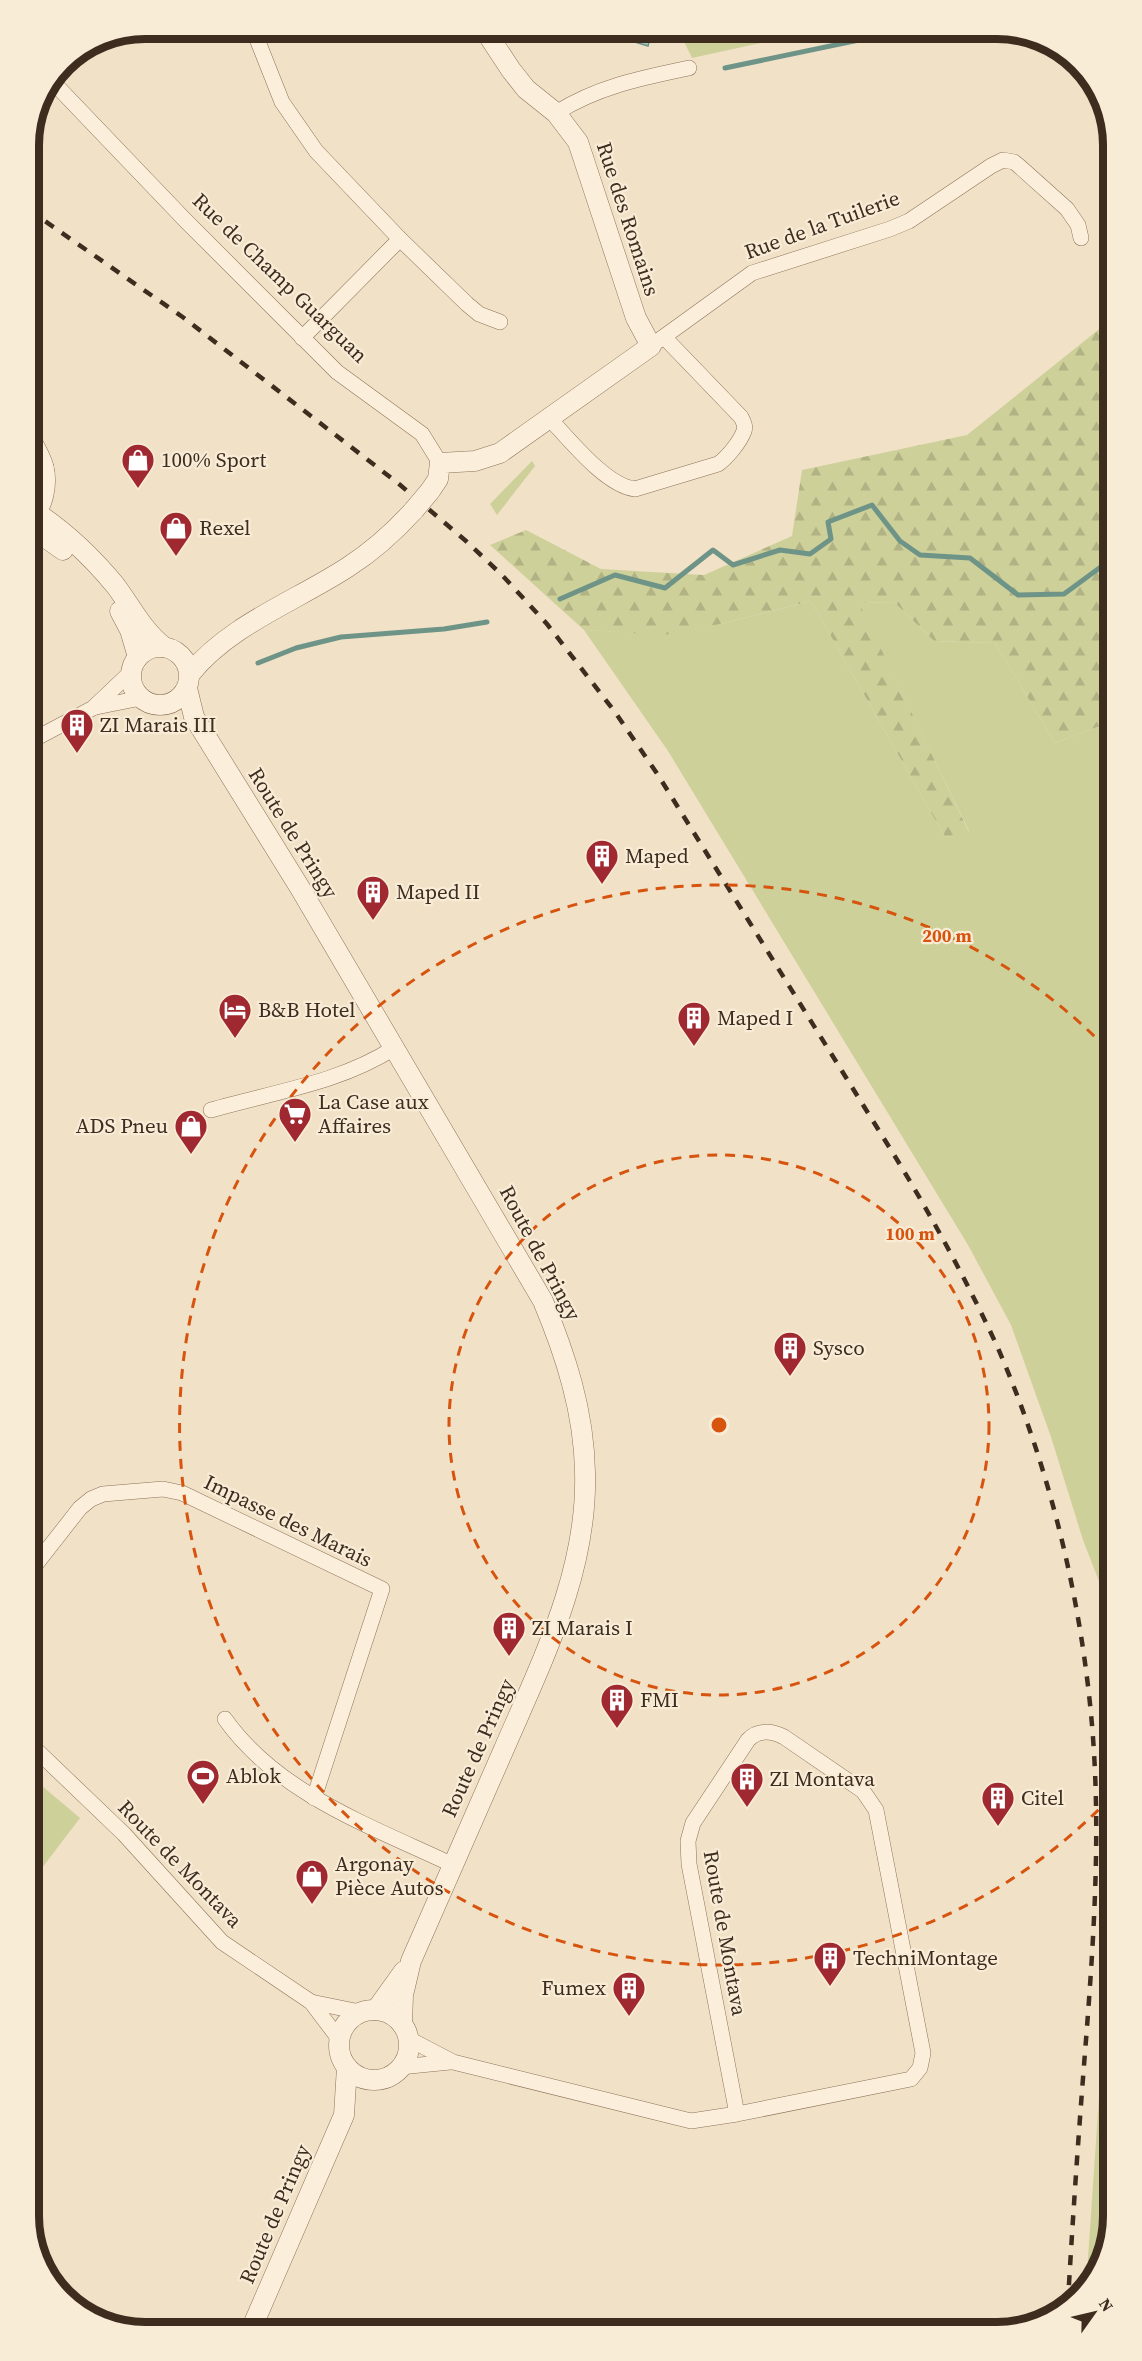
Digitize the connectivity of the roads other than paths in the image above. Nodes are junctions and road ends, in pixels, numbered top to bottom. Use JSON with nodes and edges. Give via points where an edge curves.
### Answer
{"nodes":[{"id":1,"x":257,"y":39,"type":"edge"},
{"id":2,"x":491,"y":39,"type":"edge"},
{"id":3,"x":689,"y":68,"type":"dead end"},
{"id":4,"x":57,"y":86,"type":"edge"},
{"id":5,"x":556,"y":113,"type":"junction"},
{"id":6,"x":1081,"y":238,"type":"dead end"},
{"id":7,"x":400,"y":239,"type":"junction"},
{"id":8,"x":500,"y":322,"type":"dead end"},
{"id":9,"x":302,"y":338,"type":"junction"},
{"id":10,"x":658,"y":341,"type":"junction"},
{"id":11,"x":549,"y":418,"type":"junction"},
{"id":12,"x":39,"y":453,"type":"edge"},
{"id":13,"x":440,"y":463,"type":"junction"},
{"id":14,"x":46,"y":467,"type":"junction"},
{"id":15,"x":39,"y":480,"type":"edge"},
{"id":16,"x":39,"y":502,"type":"edge"},
{"id":17,"x":39,"y":523,"type":"edge"},
{"id":18,"x":39,"y":525,"type":"edge"},
{"id":19,"x":235,"y":634,"type":"junction"},
{"id":20,"x":170,"y":649,"type":"junction"},
{"id":21,"x":135,"y":664,"type":"junction"},
{"id":22,"x":188,"y":681,"type":"junction"},
{"id":23,"x":141,"y":698,"type":"junction"},
{"id":24,"x":163,"y":705,"type":"junction"},
{"id":25,"x":93,"y":708,"type":"junction"},
{"id":26,"x":194,"y":717,"type":"junction"},
{"id":27,"x":39,"y":737,"type":"edge"},
{"id":28,"x":394,"y":1048,"type":"junction"},
{"id":29,"x":211,"y":1110,"type":"dead end"},
{"id":30,"x":39,"y":1559,"type":"edge"},
{"id":31,"x":225,"y":1719,"type":"dead end"},
{"id":32,"x":39,"y":1753,"type":"edge"},
{"id":33,"x":314,"y":1798,"type":"junction"},
{"id":34,"x":453,"y":1865,"type":"junction"},
{"id":35,"x":411,"y":1961,"type":"junction"},
{"id":36,"x":311,"y":2002,"type":"junction"},
{"id":37,"x":368,"y":2011,"type":"junction"},
{"id":38,"x":406,"y":2032,"type":"junction"},
{"id":39,"x":339,"y":2039,"type":"junction"},
{"id":40,"x":453,"y":2062,"type":"junction"},
{"id":41,"x":347,"y":2067,"type":"junction"},
{"id":42,"x":400,"y":2067,"type":"junction"},
{"id":43,"x":372,"y":2080,"type":"junction"},
{"id":44,"x":737,"y":2114,"type":"junction"},
{"id":45,"x":344,"y":2115,"type":"junction"},
{"id":46,"x":254,"y":2322,"type":"edge"}],
"edges":[{"from":1,"to":7,"type":"street","via":[[282,102],[305,138]]},
{"from":2,"to":5,"type":"street","name":"Rue des Romains","via":[[526,89]]},
{"from":3,"to":5,"type":"street","via":[[615,85],[582,97]]},
{"from":4,"to":9,"type":"street","name":"Rue de Champ Guarguan"},
{"from":5,"to":10,"type":"street","name":"Rue des Romains","via":[[578,142],[636,318]]},
{"from":6,"to":10,"type":"street","name":"Rue de la Tuilerie","via":[[1078,225],[1057,198],[1014,162],[1003,160],[890,229],[752,273]]},
{"from":7,"to":8,"type":"street","via":[[472,309]]},
{"from":7,"to":9,"type":"street"},
{"from":9,"to":13,"type":"street","name":"Rue de Champ Guarguan","via":[[337,372],[415,427]]},
{"from":10,"to":11,"type":"street","name":"Rue de la Tuilerie"},
{"from":10,"to":11,"type":"street","via":[[741,417],[744,432],[724,460],[628,488],[597,466]]},
{"from":11,"to":13,"type":"street","name":"Rue de la Tuilerie","via":[[491,457]]},
{"from":12,"to":14,"type":"street"},
{"from":13,"to":19,"type":"street","bridge":true,"via":[[438,479],[430,491],[392,533],[348,567]]},
{"from":14,"to":15,"type":"street"},
{"from":14,"to":16,"type":"street","via":[[46,489]]},
{"from":17,"to":20,"type":"street","via":[[97,566],[146,630]]},
{"from":18,"to":21,"type":"street","via":[[101,587],[127,623]]},
{"from":19,"to":20,"type":"street"},
{"from":19,"to":22,"type":"street","via":[[210,653]]},
{"from":20,"to":21,"type":"street","via":[[147,649]]},
{"from":20,"to":22,"type":"street","via":[[186,661]]},
{"from":21,"to":23,"type":"street","via":[[133,686]]},
{"from":21,"to":25,"type":"street"},
{"from":22,"to":24,"type":"street","via":[[177,700]]},
{"from":22,"to":26,"type":"street","name":"Route de Pringy"},
{"from":23,"to":24,"type":"street"},
{"from":23,"to":25,"type":"street"},
{"from":24,"to":26,"type":"street"},
{"from":25,"to":27,"type":"street"},
{"from":26,"to":28,"type":"street","name":"Route de Pringy"},
{"from":28,"to":29,"type":"street","via":[[341,1075]]},
{"from":28,"to":34,"type":"street","name":"Route de Pringy","via":[[543,1301],[560,1341],[582,1430],[585,1473],[576,1560],[566,1602]]},
{"from":30,"to":33,"type":"street","name":"Impasse des Marais","via":[[80,1508],[92,1499],[103,1494],[163,1489],[182,1493],[382,1589]]},
{"from":31,"to":33,"type":"street","via":[[265,1761]]},
{"from":32,"to":36,"type":"street","name":"Route de Montava","via":[[124,1834],[222,1942]]},
{"from":33,"to":34,"type":"street"},
{"from":34,"to":35,"type":"street","name":"Route de Pringy"},
{"from":35,"to":37,"type":"street","name":"Route de Pringy"},
{"from":35,"to":38,"type":"street","name":"Route de Pringy","via":[[403,1995]]},
{"from":36,"to":37,"type":"street","name":"Route de Montava"},
{"from":36,"to":39,"type":"street","name":"Route de Montava"},
{"from":37,"to":38,"type":"street","via":[[391,2014]]},
{"from":37,"to":39,"type":"street","via":[[346,2023]]},
{"from":38,"to":40,"type":"street","name":"Route de Montava"},
{"from":38,"to":42,"type":"street","via":[[409,2049]]},
{"from":39,"to":41,"type":"street"},
{"from":40,"to":42,"type":"street","name":"Route de Montava"},
{"from":40,"to":44,"type":"street","name":"Route de Montava","via":[[691,2121]]},
{"from":41,"to":43,"type":"street"},
{"from":41,"to":45,"type":"street","name":"Route de Pringy"},
{"from":42,"to":43,"type":"street"},
{"from":43,"to":45,"type":"street","name":"Route de Pringy"},
{"from":44,"to":44,"type":"street","name":"Route de Montava","via":[[904,2082],[920,2068],[923,2053],[873,1803],[784,1737],[770,1732],[758,1733],[748,1740],[698,1815],[688,1841]]},
{"from":45,"to":46,"type":"street","name":"Route de Pringy"}]}
